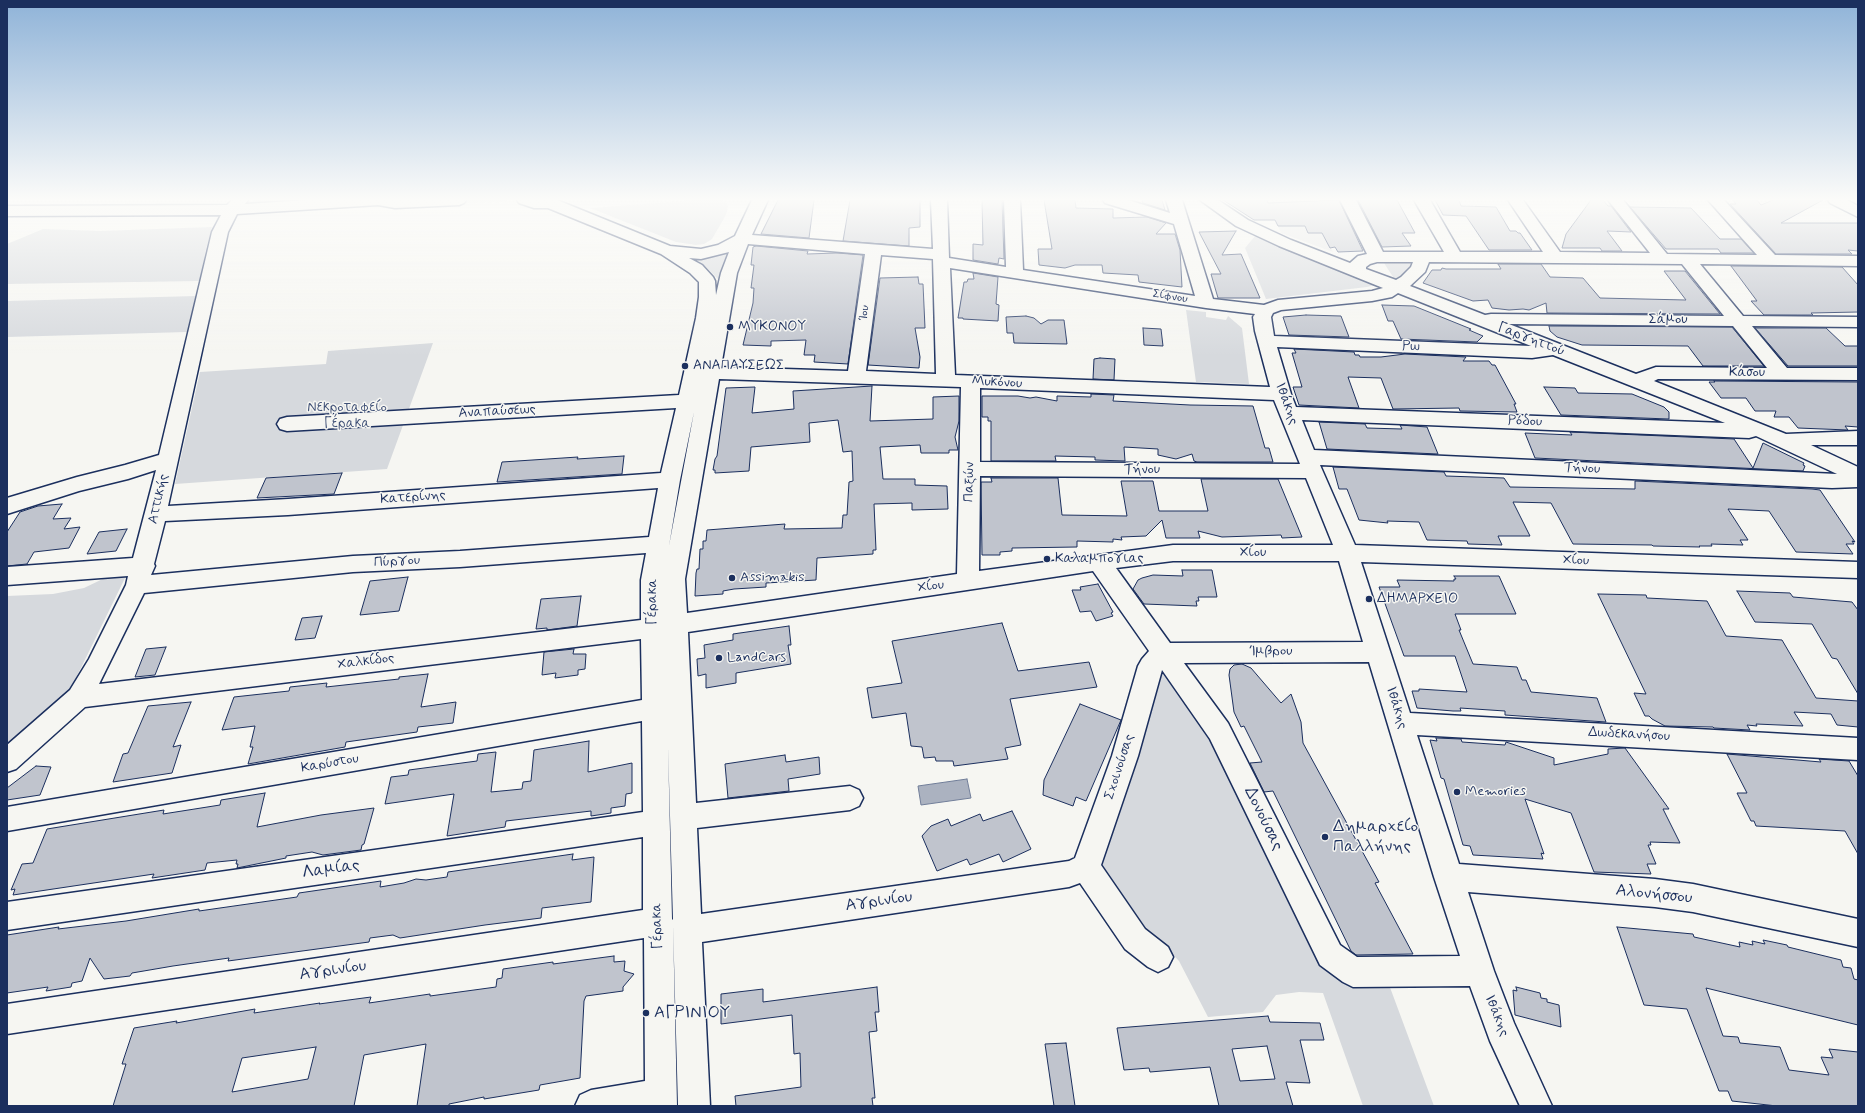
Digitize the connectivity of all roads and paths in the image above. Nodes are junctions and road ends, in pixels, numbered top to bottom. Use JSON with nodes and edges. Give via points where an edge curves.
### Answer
{"nodes":[{"id":1,"x":215,"y":252,"type":"edge"},
{"id":2,"x":668,"y":252,"type":"edge"},
{"id":3,"x":677,"y":252,"type":"edge"},
{"id":4,"x":709,"y":252,"type":"edge"},
{"id":5,"x":737,"y":252,"type":"edge"},
{"id":6,"x":874,"y":252,"type":"edge"},
{"id":7,"x":896,"y":252,"type":"edge"},
{"id":8,"x":942,"y":252,"type":"edge"},
{"id":9,"x":1014,"y":252,"type":"edge"},
{"id":10,"x":1190,"y":252,"type":"edge"},
{"id":11,"x":1308,"y":252,"type":"edge"},
{"id":12,"x":1374,"y":252,"type":"edge"},
{"id":13,"x":1452,"y":252,"type":"edge"},
{"id":14,"x":1551,"y":252,"type":"edge"},
{"id":15,"x":1657,"y":252,"type":"edge"},
{"id":16,"x":1764,"y":252,"type":"edge"},
{"id":17,"x":1423,"y":256,"type":"junction"},
{"id":18,"x":1454,"y":256,"type":"junction"},
{"id":19,"x":1377,"y":257,"type":"junction"},
{"id":20,"x":1555,"y":257,"type":"junction"},
{"id":21,"x":942,"y":258,"type":"junction"},
{"id":22,"x":1662,"y":258,"type":"junction"},
{"id":23,"x":1687,"y":259,"type":"junction"},
{"id":24,"x":1771,"y":260,"type":"junction"},
{"id":25,"x":1858,"y":261,"type":"edge"},
{"id":26,"x":1015,"y":272,"type":"junction"},
{"id":27,"x":1358,"y":272,"type":"junction"},
{"id":28,"x":1397,"y":288,"type":"junction"},
{"id":29,"x":1206,"y":303,"type":"junction"},
{"id":30,"x":1266,"y":310,"type":"junction"},
{"id":31,"x":1478,"y":319,"type":"junction"},
{"id":32,"x":1739,"y":321,"type":"junction"},
{"id":33,"x":1858,"y":322,"type":"edge"},
{"id":34,"x":1267,"y":341,"type":"junction"},
{"id":35,"x":1555,"y":349,"type":"junction"},
{"id":36,"x":712,"y":373,"type":"junction"},
{"id":37,"x":1782,"y":374,"type":"junction"},
{"id":38,"x":1858,"y":374,"type":"edge"},
{"id":39,"x":856,"y":376,"type":"junction"},
{"id":40,"x":946,"y":381,"type":"junction"},
{"id":41,"x":1637,"y":381,"type":"junction"},
{"id":42,"x":971,"y":382,"type":"junction"},
{"id":43,"x":1282,"y":394,"type":"junction"},
{"id":44,"x":698,"y":400,"type":"junction"},
{"id":45,"x":1288,"y":413,"type":"junction"},
{"id":46,"x":287,"y":424,"type":"dead end"},
{"id":47,"x":1763,"y":431,"type":"junction"},
{"id":48,"x":1858,"y":438,"type":"edge"},
{"id":49,"x":1785,"y":440,"type":"junction"},
{"id":50,"x":168,"y":460,"type":"junction"},
{"id":51,"x":1310,"y":464,"type":"junction"},
{"id":52,"x":970,"y":469,"type":"junction"},
{"id":53,"x":1858,"y":475,"type":"edge"},
{"id":54,"x":670,"y":480,"type":"junction"},
{"id":55,"x":1858,"y":480,"type":"edge"},
{"id":56,"x":7,"y":506,"type":"edge"},
{"id":57,"x":156,"y":514,"type":"junction"},
{"id":58,"x":658,"y":544,"type":"junction"},
{"id":59,"x":1346,"y":553,"type":"junction"},
{"id":60,"x":1099,"y":562,"type":"junction"},
{"id":61,"x":1858,"y":570,"type":"edge"},
{"id":62,"x":7,"y":576,"type":"edge"},
{"id":63,"x":140,"y":576,"type":"junction"},
{"id":64,"x":968,"y":581,"type":"junction"},
{"id":65,"x":676,"y":624,"type":"junction"},
{"id":66,"x":652,"y":628,"type":"junction"},
{"id":67,"x":1379,"y":652,"type":"junction"},
{"id":68,"x":1163,"y":653,"type":"junction"},
{"id":69,"x":80,"y":697,"type":"junction"},
{"id":70,"x":653,"y":709,"type":"junction"},
{"id":71,"x":1400,"y":723,"type":"junction"},
{"id":72,"x":1858,"y":749,"type":"edge"},
{"id":73,"x":7,"y":761,"type":"edge"},
{"id":74,"x":850,"y":798,"type":"dead end"},
{"id":75,"x":684,"y":817,"type":"junction"},
{"id":76,"x":656,"y":823,"type":"junction"},
{"id":77,"x":11,"y":824,"type":"edge"},
{"id":78,"x":1078,"y":870,"type":"junction"},
{"id":79,"x":1448,"y":877,"type":"junction"},
{"id":80,"x":7,"y":916,"type":"edge"},
{"id":81,"x":659,"y":922,"type":"junction"},
{"id":82,"x":688,"y":930,"type":"junction"},
{"id":83,"x":1858,"y":933,"type":"edge"},
{"id":84,"x":1158,"y":957,"type":"dead end"},
{"id":85,"x":1479,"y":971,"type":"junction"},
{"id":86,"x":7,"y":1020,"type":"edge"},
{"id":87,"x":661,"y":1100,"type":"edge"},
{"id":88,"x":591,"y":1106,"type":"edge"},
{"id":89,"x":694,"y":1106,"type":"edge"},
{"id":90,"x":1538,"y":1106,"type":"edge"}],
"edges":[{"from":1,"to":50,"type":"street","name":"Αττικής"},
{"from":2,"to":44,"type":"street","name":"Γέρακα","via":[[696,269],[707,281]]},
{"from":3,"to":4,"type":"street","via":[[701,254]]},
{"from":5,"to":36,"type":"street","name":"Γέρακα","via":[[729,273]]},
{"from":6,"to":39,"type":"street","name":"Ίου"},
{"from":7,"to":21,"type":"street","name":"Σίφνου"},
{"from":8,"to":21,"type":"street"},
{"from":9,"to":26,"type":"street"},
{"from":10,"to":29,"type":"street"},
{"from":11,"to":27,"type":"street","name":"Γαργηττού"},
{"from":12,"to":19,"type":"street"},
{"from":13,"to":18,"type":"street"},
{"from":14,"to":20,"type":"street"},
{"from":15,"to":22,"type":"street"},
{"from":16,"to":24,"type":"street"},
{"from":17,"to":18,"type":"street"},
{"from":17,"to":19,"type":"street"},
{"from":17,"to":28,"type":"street","via":[[1419,268]]},
{"from":18,"to":20,"type":"street"},
{"from":19,"to":27,"type":"street","via":[[1356,265]]},
{"from":20,"to":22,"type":"street"},
{"from":21,"to":26,"type":"street","name":"Σίφνου"},
{"from":21,"to":40,"type":"street"},
{"from":22,"to":23,"type":"street"},
{"from":23,"to":24,"type":"street"},
{"from":23,"to":32,"type":"street"},
{"from":24,"to":25,"type":"street"},
{"from":26,"to":29,"type":"street","name":"Σίφνου"},
{"from":27,"to":28,"type":"street","name":"Γαργηττού"},
{"from":28,"to":30,"type":"street","name":"Σίφνου","via":[[1372,296],[1278,304]]},
{"from":28,"to":31,"type":"street","name":"Γαργηττού"},
{"from":29,"to":30,"type":"street","name":"Σίφνου"},
{"from":30,"to":34,"type":"street","name":"Ιθάκης","via":[[1262,317]]},
{"from":31,"to":32,"type":"street","name":"Σάμου"},
{"from":31,"to":35,"type":"street","name":"Γαργηττού"},
{"from":32,"to":33,"type":"street","name":"Σάμου"},
{"from":32,"to":37,"type":"street"},
{"from":34,"to":35,"type":"street","name":"Ρω","via":[[1532,352]]},
{"from":34,"to":43,"type":"street","name":"Ιθάκης"},
{"from":35,"to":41,"type":"street","name":"Γαργηττού"},
{"from":36,"to":39,"type":"street","name":"Μυκόνου"},
{"from":36,"to":44,"type":"street","name":"Γέρακα"},
{"from":37,"to":38,"type":"street","name":"Κάσου"},
{"from":37,"to":41,"type":"street","name":"Κάσου","via":[[1656,372]]},
{"from":39,"to":40,"type":"street","name":"Μυκόνου"},
{"from":40,"to":42,"type":"street","name":"Μυκόνου"},
{"from":41,"to":47,"type":"street","name":"Γαργηττού"},
{"from":42,"to":43,"type":"street","name":"Μυκόνου"},
{"from":42,"to":52,"type":"street","name":"Παξών"},
{"from":43,"to":45,"type":"street","name":"Ιθάκης"},
{"from":44,"to":46,"type":"street","name":"Αναπαύσεως"},
{"from":44,"to":54,"type":"street","name":"Γέρακα"},
{"from":44,"to":65,"type":"street","name":"Γέρακα","via":[[674,579]]},
{"from":45,"to":47,"type":"street","name":"Ρόδου"},
{"from":45,"to":51,"type":"street","name":"Ιθάκης"},
{"from":47,"to":49,"type":"street","name":"Γαργηττού"},
{"from":48,"to":49,"type":"street"},
{"from":49,"to":53,"type":"street","name":"Γαργηττού"},
{"from":50,"to":56,"type":"street"},
{"from":50,"to":57,"type":"street","name":"Αττικής"},
{"from":51,"to":52,"type":"street","name":"Τήνου"},
{"from":51,"to":55,"type":"street","name":"Τήνου"},
{"from":51,"to":59,"type":"street","name":"Ιθάκης"},
{"from":52,"to":64,"type":"street","name":"Παξών"},
{"from":54,"to":57,"type":"street","name":"Κατερίνης"},
{"from":54,"to":58,"type":"street","name":"Γέρακα"},
{"from":57,"to":63,"type":"street","name":"Αττικής"},
{"from":58,"to":63,"type":"street","name":"Πύργου","via":[[460,559]]},
{"from":58,"to":66,"type":"street","name":"Γέρακα","via":[[652,580]]},
{"from":59,"to":60,"type":"street","name":"Χίου","via":[[1173,553]]},
{"from":59,"to":61,"type":"street","name":"Χίου"},
{"from":59,"to":67,"type":"street","name":"Ιθάκης"},
{"from":60,"to":64,"type":"street","name":"Χίου"},
{"from":60,"to":68,"type":"street","name":"Δονούσας"},
{"from":62,"to":63,"type":"street","name":"Πύργου"},
{"from":63,"to":69,"type":"street","name":"Αττικής"},
{"from":64,"to":65,"type":"street","name":"Χίου"},
{"from":65,"to":66,"type":"street","name":"Χίου"},
{"from":65,"to":75,"type":"street","name":"Γέρακα"},
{"from":66,"to":69,"type":"street","name":"Χαλκίδος"},
{"from":66,"to":70,"type":"street","name":"Γέρακα"},
{"from":67,"to":68,"type":"street","name":"Ίμβρου"},
{"from":67,"to":71,"type":"street","name":"Ιθάκης"},
{"from":68,"to":78,"type":"street","name":"Σχοινούσας","via":[[1150,666],[1125,756]]},
{"from":68,"to":85,"type":"street","name":"Δονούσας","via":[[1219,731],[1330,954],[1353,972]]},
{"from":69,"to":73,"type":"street","name":"Αττικής"},
{"from":70,"to":76,"type":"street","name":"Γέρακα"},
{"from":70,"to":77,"type":"street","name":"Καρύστου"},
{"from":71,"to":72,"type":"street","name":"Δωδεκανήσου"},
{"from":71,"to":79,"type":"street","name":"Ιθάκης"},
{"from":74,"to":75,"type":"street"},
{"from":75,"to":82,"type":"street","name":"Γέρακα"},
{"from":76,"to":80,"type":"street","name":"Λαμίας"},
{"from":76,"to":81,"type":"street","name":"Γέρακα"},
{"from":78,"to":82,"type":"street","name":"Αγρινίου"},
{"from":78,"to":84,"type":"street","via":[[1135,938]]},
{"from":79,"to":83,"type":"street","name":"Αλονήσσου","via":[[1693,898]]},
{"from":79,"to":85,"type":"street","name":"Ιθάκης"},
{"from":81,"to":86,"type":"street","name":"Αγρινίου"},
{"from":81,"to":87,"type":"street","name":"Γέρακα"},
{"from":82,"to":89,"type":"street","name":"Γέρακα"},
{"from":85,"to":90,"type":"street","name":"Ιθάκης","via":[[1501,1030]]},
{"from":87,"to":88,"type":"street"}]}
